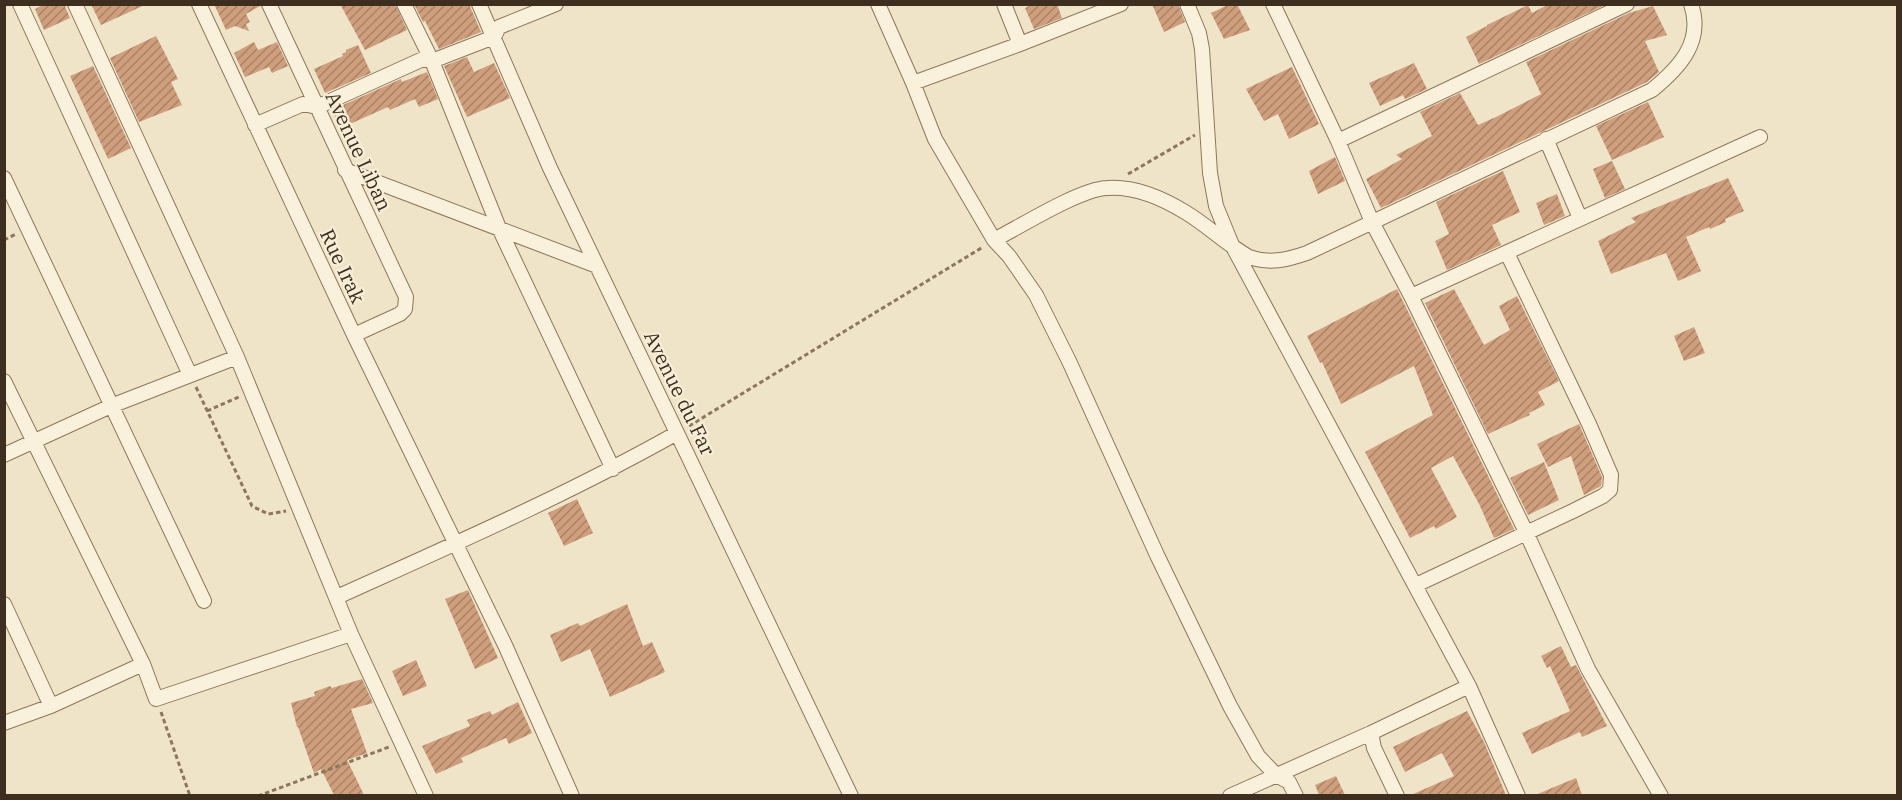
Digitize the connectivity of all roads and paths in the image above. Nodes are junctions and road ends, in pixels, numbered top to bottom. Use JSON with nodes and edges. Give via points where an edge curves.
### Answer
{"nodes":[{"id":1,"x":20,"y":4,"type":"edge"},
{"id":2,"x":75,"y":4,"type":"edge"},
{"id":3,"x":199,"y":4,"type":"edge"},
{"id":4,"x":268,"y":4,"type":"edge"},
{"id":5,"x":404,"y":4,"type":"edge"},
{"id":6,"x":479,"y":4,"type":"edge"},
{"id":7,"x":556,"y":4,"type":"edge"},
{"id":8,"x":878,"y":4,"type":"edge"},
{"id":9,"x":1004,"y":4,"type":"edge"},
{"id":10,"x":1121,"y":4,"type":"edge"},
{"id":11,"x":1187,"y":4,"type":"edge"},
{"id":12,"x":1273,"y":4,"type":"edge"},
{"id":13,"x":1627,"y":4,"type":"edge"},
{"id":14,"x":1691,"y":4,"type":"edge"},
{"id":15,"x":1098,"y":9,"type":"edge"},
{"id":16,"x":494,"y":37,"type":"junction"},
{"id":17,"x":1020,"y":44,"type":"junction"},
{"id":18,"x":432,"y":62,"type":"junction"},
{"id":19,"x":913,"y":83,"type":"junction"},
{"id":20,"x":317,"y":107,"type":"junction"},
{"id":21,"x":255,"y":125,"type":"junction"},
{"id":22,"x":1207,"y":128,"type":"junction"},
{"id":23,"x":1760,"y":137,"type":"dead end"},
{"id":24,"x":1546,"y":139,"type":"junction"},
{"id":25,"x":1338,"y":141,"type":"junction"},
{"id":26,"x":345,"y":170,"type":"junction"},
{"id":27,"x":4,"y":178,"type":"edge"},
{"id":28,"x":1106,"y":188,"type":"junction"},
{"id":29,"x":1580,"y":218,"type":"junction"},
{"id":30,"x":1372,"y":222,"type":"junction"},
{"id":31,"x":499,"y":228,"type":"junction"},
{"id":32,"x":994,"y":240,"type":"junction"},
{"id":33,"x":1232,"y":245,"type":"junction"},
{"id":34,"x":1507,"y":253,"type":"junction"},
{"id":35,"x":597,"y":266,"type":"junction"},
{"id":36,"x":1412,"y":296,"type":"junction"},
{"id":37,"x":354,"y":334,"type":"junction"},
{"id":38,"x":237,"y":357,"type":"junction"},
{"id":39,"x":190,"y":375,"type":"junction"},
{"id":40,"x":4,"y":381,"type":"edge"},
{"id":41,"x":252,"y":391,"type":"junction"},
{"id":42,"x":111,"y":406,"type":"junction"},
{"id":43,"x":207,"y":411,"type":"junction"},
{"id":44,"x":677,"y":433,"type":"junction"},
{"id":45,"x":35,"y":442,"type":"junction"},
{"id":46,"x":4,"y":455,"type":"edge"},
{"id":47,"x":613,"y":469,"type":"junction"},
{"id":48,"x":299,"y":506,"type":"junction"},
{"id":49,"x":1526,"y":532,"type":"junction"},
{"id":50,"x":457,"y":543,"type":"junction"},
{"id":51,"x":1416,"y":585,"type":"junction"},
{"id":52,"x":337,"y":597,"type":"junction"},
{"id":53,"x":204,"y":600,"type":"dead end"},
{"id":54,"x":4,"y":604,"type":"edge"},
{"id":55,"x":351,"y":634,"type":"junction"},
{"id":56,"x":143,"y":664,"type":"junction"},
{"id":57,"x":1469,"y":686,"type":"junction"},
{"id":58,"x":156,"y":699,"type":"junction"},
{"id":59,"x":51,"y":706,"type":"junction"},
{"id":60,"x":4,"y":723,"type":"edge"},
{"id":61,"x":1371,"y":733,"type":"junction"},
{"id":62,"x":402,"y":742,"type":"junction"},
{"id":63,"x":1276,"y":776,"type":"junction"},
{"id":64,"x":190,"y":795,"type":"edge"},
{"id":65,"x":258,"y":795,"type":"edge"},
{"id":66,"x":426,"y":795,"type":"edge"},
{"id":67,"x":572,"y":795,"type":"edge"},
{"id":68,"x":851,"y":795,"type":"edge"},
{"id":69,"x":1230,"y":795,"type":"edge"},
{"id":70,"x":1296,"y":795,"type":"edge"},
{"id":71,"x":1397,"y":795,"type":"edge"},
{"id":72,"x":1518,"y":795,"type":"edge"},
{"id":73,"x":1661,"y":795,"type":"edge"}],
"edges":[{"from":1,"to":39,"type":"street"},
{"from":2,"to":38,"type":"street"},
{"from":3,"to":21,"type":"street","name":"Rue Irak"},
{"from":4,"to":20,"type":"street","name":"Avenue Liban"},
{"from":5,"to":18,"type":"street"},
{"from":6,"to":16,"type":"street","name":"Avenue du Far"},
{"from":7,"to":16,"type":"street","via":[[499,27]]},
{"from":8,"to":19,"type":"street"},
{"from":9,"to":17,"type":"street"},
{"from":10,"to":15,"type":"street"},
{"from":11,"to":22,"type":"street","via":[[1202,50]]},
{"from":12,"to":25,"type":"street"},
{"from":13,"to":25,"type":"street"},
{"from":14,"to":24,"type":"street","via":[[1695,30],[1692,44],[1670,76],[1652,90]]},
{"from":15,"to":17,"type":"street"},
{"from":16,"to":18,"type":"street"},
{"from":16,"to":35,"type":"street","name":"Avenue du Far"},
{"from":17,"to":19,"type":"street"},
{"from":18,"to":20,"type":"street","via":[[423,59]]},
{"from":18,"to":31,"type":"street"},
{"from":19,"to":32,"type":"street","via":[[935,140]]},
{"from":20,"to":21,"type":"street","via":[[303,104]]},
{"from":20,"to":26,"type":"street","name":"Avenue Liban"},
{"from":21,"to":37,"type":"street","name":"Rue Irak"},
{"from":22,"to":28,"type":"path"},
{"from":22,"to":33,"type":"street","via":[[1215,198]]},
{"from":23,"to":29,"type":"street"},
{"from":24,"to":29,"type":"street"},
{"from":24,"to":30,"type":"street"},
{"from":25,"to":30,"type":"street"},
{"from":26,"to":31,"type":"street"},
{"from":26,"to":37,"type":"street","name":"Avenue Liban","via":[[407,304],[400,314]]},
{"from":27,"to":42,"type":"street"},
{"from":28,"to":32,"type":"street","via":[[1079,195]]},
{"from":28,"to":33,"type":"street","via":[[1164,200]]},
{"from":29,"to":34,"type":"street"},
{"from":30,"to":33,"type":"street","via":[[1289,259],[1260,261]]},
{"from":30,"to":36,"type":"street"},
{"from":31,"to":35,"type":"street"},
{"from":31,"to":47,"type":"street"},
{"from":32,"to":44,"type":"path"},
{"from":32,"to":63,"type":"street","via":[[1036,295],[1230,706],[1258,756]]},
{"from":33,"to":51,"type":"street"},
{"from":34,"to":36,"type":"street"},
{"from":34,"to":49,"type":"street","via":[[1611,475],[1610,490],[1603,496]]},
{"from":35,"to":44,"type":"street","name":"Avenue du Far"},
{"from":36,"to":49,"type":"street"},
{"from":37,"to":50,"type":"street","name":"Rue Irak"},
{"from":38,"to":39,"type":"street"},
{"from":38,"to":41,"type":"street"},
{"from":39,"to":42,"type":"street"},
{"from":39,"to":43,"type":"path"},
{"from":40,"to":45,"type":"street"},
{"from":41,"to":43,"type":"path"},
{"from":41,"to":48,"type":"street"},
{"from":42,"to":45,"type":"street"},
{"from":42,"to":53,"type":"street"},
{"from":43,"to":48,"type":"path","via":[[252,506],[268,514]]},
{"from":44,"to":47,"type":"street"},
{"from":44,"to":68,"type":"street","name":"Avenue du Far"},
{"from":45,"to":46,"type":"street"},
{"from":45,"to":56,"type":"street"},
{"from":47,"to":50,"type":"street"},
{"from":48,"to":52,"type":"street"},
{"from":49,"to":51,"type":"street"},
{"from":49,"to":73,"type":"street","via":[[1588,669]]},
{"from":50,"to":52,"type":"street"},
{"from":50,"to":67,"type":"street","name":"Rue Irak"},
{"from":51,"to":57,"type":"street"},
{"from":52,"to":55,"type":"street"},
{"from":54,"to":59,"type":"street"},
{"from":55,"to":58,"type":"street"},
{"from":55,"to":62,"type":"street"},
{"from":56,"to":58,"type":"street"},
{"from":56,"to":59,"type":"street"},
{"from":57,"to":61,"type":"street"},
{"from":57,"to":72,"type":"street"},
{"from":58,"to":64,"type":"path"},
{"from":59,"to":60,"type":"street"},
{"from":61,"to":63,"type":"street"},
{"from":61,"to":71,"type":"street","via":[[1374,748]]},
{"from":62,"to":65,"type":"path"},
{"from":62,"to":66,"type":"street"},
{"from":63,"to":69,"type":"street"},
{"from":63,"to":70,"type":"street","via":[[1289,782]]}]}
